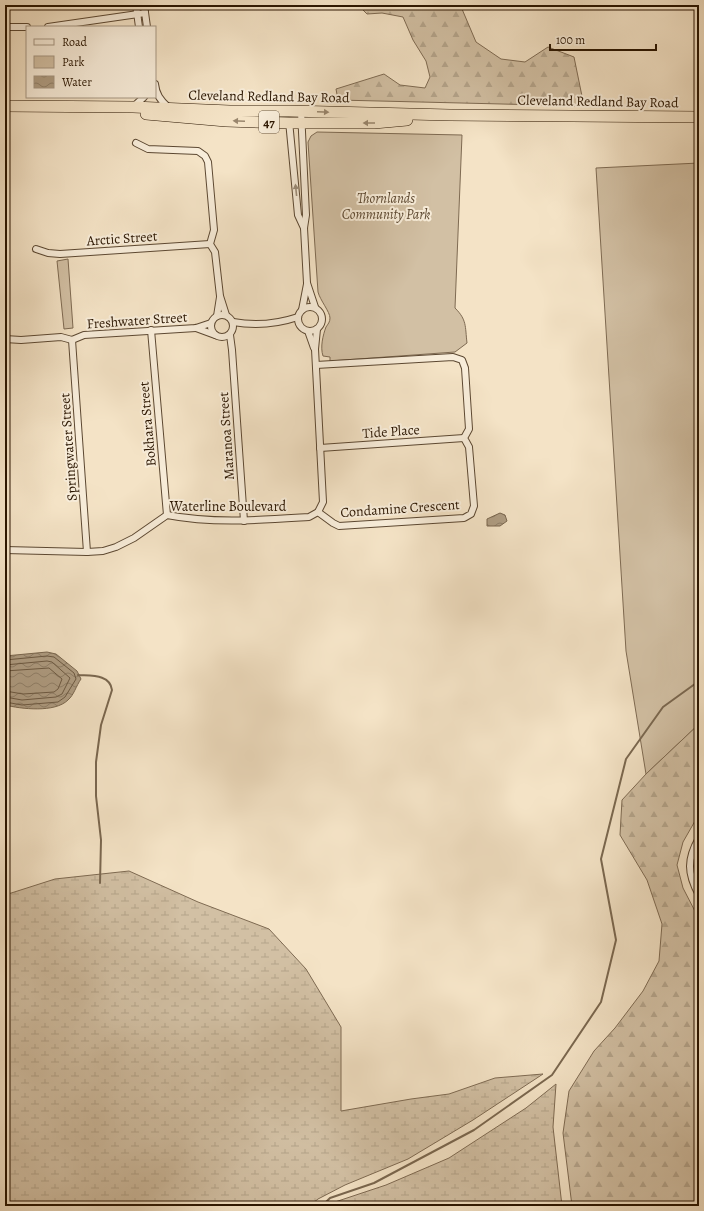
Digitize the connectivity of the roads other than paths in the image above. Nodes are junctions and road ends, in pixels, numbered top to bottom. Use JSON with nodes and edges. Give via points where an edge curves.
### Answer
{"nodes":[{"id":1,"x":136,"y":5,"type":"edge"},
{"id":2,"x":144,"y":5,"type":"edge"},
{"id":3,"x":146,"y":13,"type":"junction"},
{"id":4,"x":137,"y":14,"type":"junction"},
{"id":5,"x":55,"y":26,"type":"edge"},
{"id":6,"x":139,"y":26,"type":"edge"},
{"id":7,"x":147,"y":26,"type":"edge"},
{"id":8,"x":5,"y":27,"type":"edge"},
{"id":9,"x":26,"y":27,"type":"edge"},
{"id":10,"x":156,"y":93,"type":"edge"},
{"id":11,"x":143,"y":98,"type":"edge"},
{"id":12,"x":5,"y":106,"type":"edge"},
{"id":13,"x":88,"y":107,"type":"junction"},
{"id":14,"x":133,"y":107,"type":"junction"},
{"id":15,"x":170,"y":108,"type":"junction"},
{"id":16,"x":289,"y":111,"type":"junction"},
{"id":17,"x":301,"y":111,"type":"junction"},
{"id":18,"x":450,"y":116,"type":"junction"},
{"id":19,"x":699,"y":117,"type":"edge"},
{"id":20,"x":289,"y":123,"type":"junction"},
{"id":21,"x":302,"y":123,"type":"junction"},
{"id":22,"x":136,"y":143,"type":"dead end"},
{"id":23,"x":304,"y":228,"type":"junction"},
{"id":24,"x":210,"y":244,"type":"junction"},
{"id":25,"x":36,"y":249,"type":"dead end"},
{"id":26,"x":307,"y":283,"type":"junction"},
{"id":27,"x":220,"y":296,"type":"junction"},
{"id":28,"x":315,"y":307,"type":"junction"},
{"id":29,"x":302,"y":310,"type":"junction"},
{"id":30,"x":226,"y":315,"type":"junction"},
{"id":31,"x":217,"y":316,"type":"junction"},
{"id":32,"x":298,"y":317,"type":"junction"},
{"id":33,"x":233,"y":322,"type":"junction"},
{"id":34,"x":283,"y":322,"type":"junction"},
{"id":35,"x":211,"y":323,"type":"junction"},
{"id":36,"x":248,"y":325,"type":"junction"},
{"id":37,"x":300,"y":326,"type":"junction"},
{"id":38,"x":196,"y":328,"type":"junction"},
{"id":39,"x":317,"y":329,"type":"junction"},
{"id":40,"x":151,"y":330,"type":"junction"},
{"id":41,"x":308,"y":331,"type":"junction"},
{"id":42,"x":232,"y":333,"type":"junction"},
{"id":43,"x":215,"y":335,"type":"junction"},
{"id":44,"x":7,"y":338,"type":"edge"},
{"id":45,"x":222,"y":338,"type":"junction"},
{"id":46,"x":72,"y":340,"type":"junction"},
{"id":47,"x":315,"y":349,"type":"junction"},
{"id":48,"x":232,"y":350,"type":"junction"},
{"id":49,"x":316,"y":365,"type":"junction"},
{"id":50,"x":464,"y":438,"type":"junction"},
{"id":51,"x":320,"y":448,"type":"junction"},
{"id":52,"x":318,"y":512,"type":"junction"},
{"id":53,"x":167,"y":515,"type":"junction"},
{"id":54,"x":244,"y":521,"type":"junction"},
{"id":55,"x":5,"y":550,"type":"edge"},
{"id":56,"x":87,"y":552,"type":"junction"},
{"id":57,"x":699,"y":838,"type":"edge"},
{"id":58,"x":699,"y":895,"type":"edge"}],
"edges":[{"from":1,"to":4,"type":"street"},
{"from":2,"to":3,"type":"street"},
{"from":3,"to":4,"type":"street"},
{"from":3,"to":7,"type":"street"},
{"from":4,"to":5,"type":"street"},
{"from":4,"to":6,"type":"street"},
{"from":8,"to":9,"type":"street"},
{"from":10,"to":15,"type":"street"},
{"from":11,"to":14,"type":"street"},
{"from":12,"to":13,"type":"highway","name":"Cleveland Redland Bay Road","number":"47"},
{"from":13,"to":14,"type":"highway","name":"Cleveland Redland Bay Road","number":"47"},
{"from":20,"to":13,"type":"highway","name":"Cleveland Redland Bay Road","number":"47","one_way":true,"via":[[226,121]]},
{"from":14,"to":15,"type":"highway","name":"Cleveland Redland Bay Road","number":"47"},
{"from":15,"to":16,"type":"highway","name":"Cleveland Redland Bay Road","number":"47"},
{"from":16,"to":17,"type":"highway","name":"Cleveland Redland Bay Road","number":"47"},
{"from":16,"to":20,"type":"street"},
{"from":17,"to":18,"type":"highway","name":"Cleveland Redland Bay Road","number":"47","one_way":true},
{"from":17,"to":21,"type":"street"},
{"from":18,"to":19,"type":"highway","name":"Cleveland Redland Bay Road","number":"47"},
{"from":18,"to":21,"type":"highway","name":"Cleveland Redland Bay Road","number":"47","one_way":true,"via":[[374,123]]},
{"from":20,"to":21,"type":"highway","name":"Cleveland Redland Bay Road","number":"47"},
{"from":23,"to":20,"type":"street","one_way":true,"via":[[298,214]]},
{"from":21,"to":23,"type":"street","via":[[306,215]]},
{"from":22,"to":24,"type":"street","via":[[148,149],[198,151],[205,156],[208,162],[214,230]]},
{"from":23,"to":26,"type":"street"},
{"from":24,"to":25,"type":"street","name":"Arctic Street","via":[[60,254]]},
{"from":24,"to":27,"type":"street","via":[[215,252]]},
{"from":26,"to":28,"type":"street"},
{"from":26,"to":29,"type":"street"},
{"from":27,"to":30,"type":"street"},
{"from":27,"to":31,"type":"street"},
{"from":28,"to":29,"type":"street"},
{"from":28,"to":39,"type":"street","via":[[322,319]]},
{"from":29,"to":32,"type":"street"},
{"from":30,"to":31,"type":"street"},
{"from":30,"to":33,"type":"street"},
{"from":31,"to":35,"type":"street"},
{"from":32,"to":34,"type":"street"},
{"from":32,"to":37,"type":"street"},
{"from":33,"to":36,"type":"street"},
{"from":33,"to":42,"type":"street"},
{"from":34,"to":36,"type":"street"},
{"from":34,"to":37,"type":"street"},
{"from":35,"to":38,"type":"street","name":"Freshwater Street"},
{"from":35,"to":43,"type":"street"},
{"from":36,"to":42,"type":"street"},
{"from":37,"to":41,"type":"street"},
{"from":38,"to":40,"type":"street","name":"Freshwater Street"},
{"from":38,"to":43,"type":"street","name":"Freshwater Street"},
{"from":39,"to":41,"type":"street"},
{"from":39,"to":47,"type":"street"},
{"from":40,"to":46,"type":"street","name":"Freshwater Street","via":[[84,335]]},
{"from":40,"to":53,"type":"street","name":"Bokhara Street"},
{"from":41,"to":47,"type":"street"},
{"from":42,"to":45,"type":"street"},
{"from":42,"to":48,"type":"street","name":"Maranoa Street"},
{"from":43,"to":45,"type":"street"},
{"from":44,"to":46,"type":"street","name":"Freshwater Street","via":[[20,340],[61,337]]},
{"from":45,"to":48,"type":"street"},
{"from":46,"to":56,"type":"street","name":"Springwater Street"},
{"from":47,"to":49,"type":"street"},
{"from":48,"to":54,"type":"street","name":"Maranoa Street"},
{"from":49,"to":50,"type":"street","via":[[459,358],[465,368],[469,428]]},
{"from":49,"to":51,"type":"street"},
{"from":50,"to":51,"type":"street","name":"Tide Place"},
{"from":50,"to":52,"type":"street","name":"Condamine Crescent","via":[[470,447],[474,506],[468,516],[339,526]]},
{"from":51,"to":52,"type":"street","via":[[323,502]]},
{"from":52,"to":54,"type":"street","name":"Waterline Boulevard","via":[[309,517]]},
{"from":53,"to":54,"type":"street","name":"Waterline Boulevard"},
{"from":53,"to":56,"type":"street","name":"Waterline Boulevard","via":[[116,547]]},
{"from":55,"to":56,"type":"street","name":"Waterline Boulevard"},
{"from":57,"to":58,"type":"street","via":[[690,859],[693,884]]}]}
